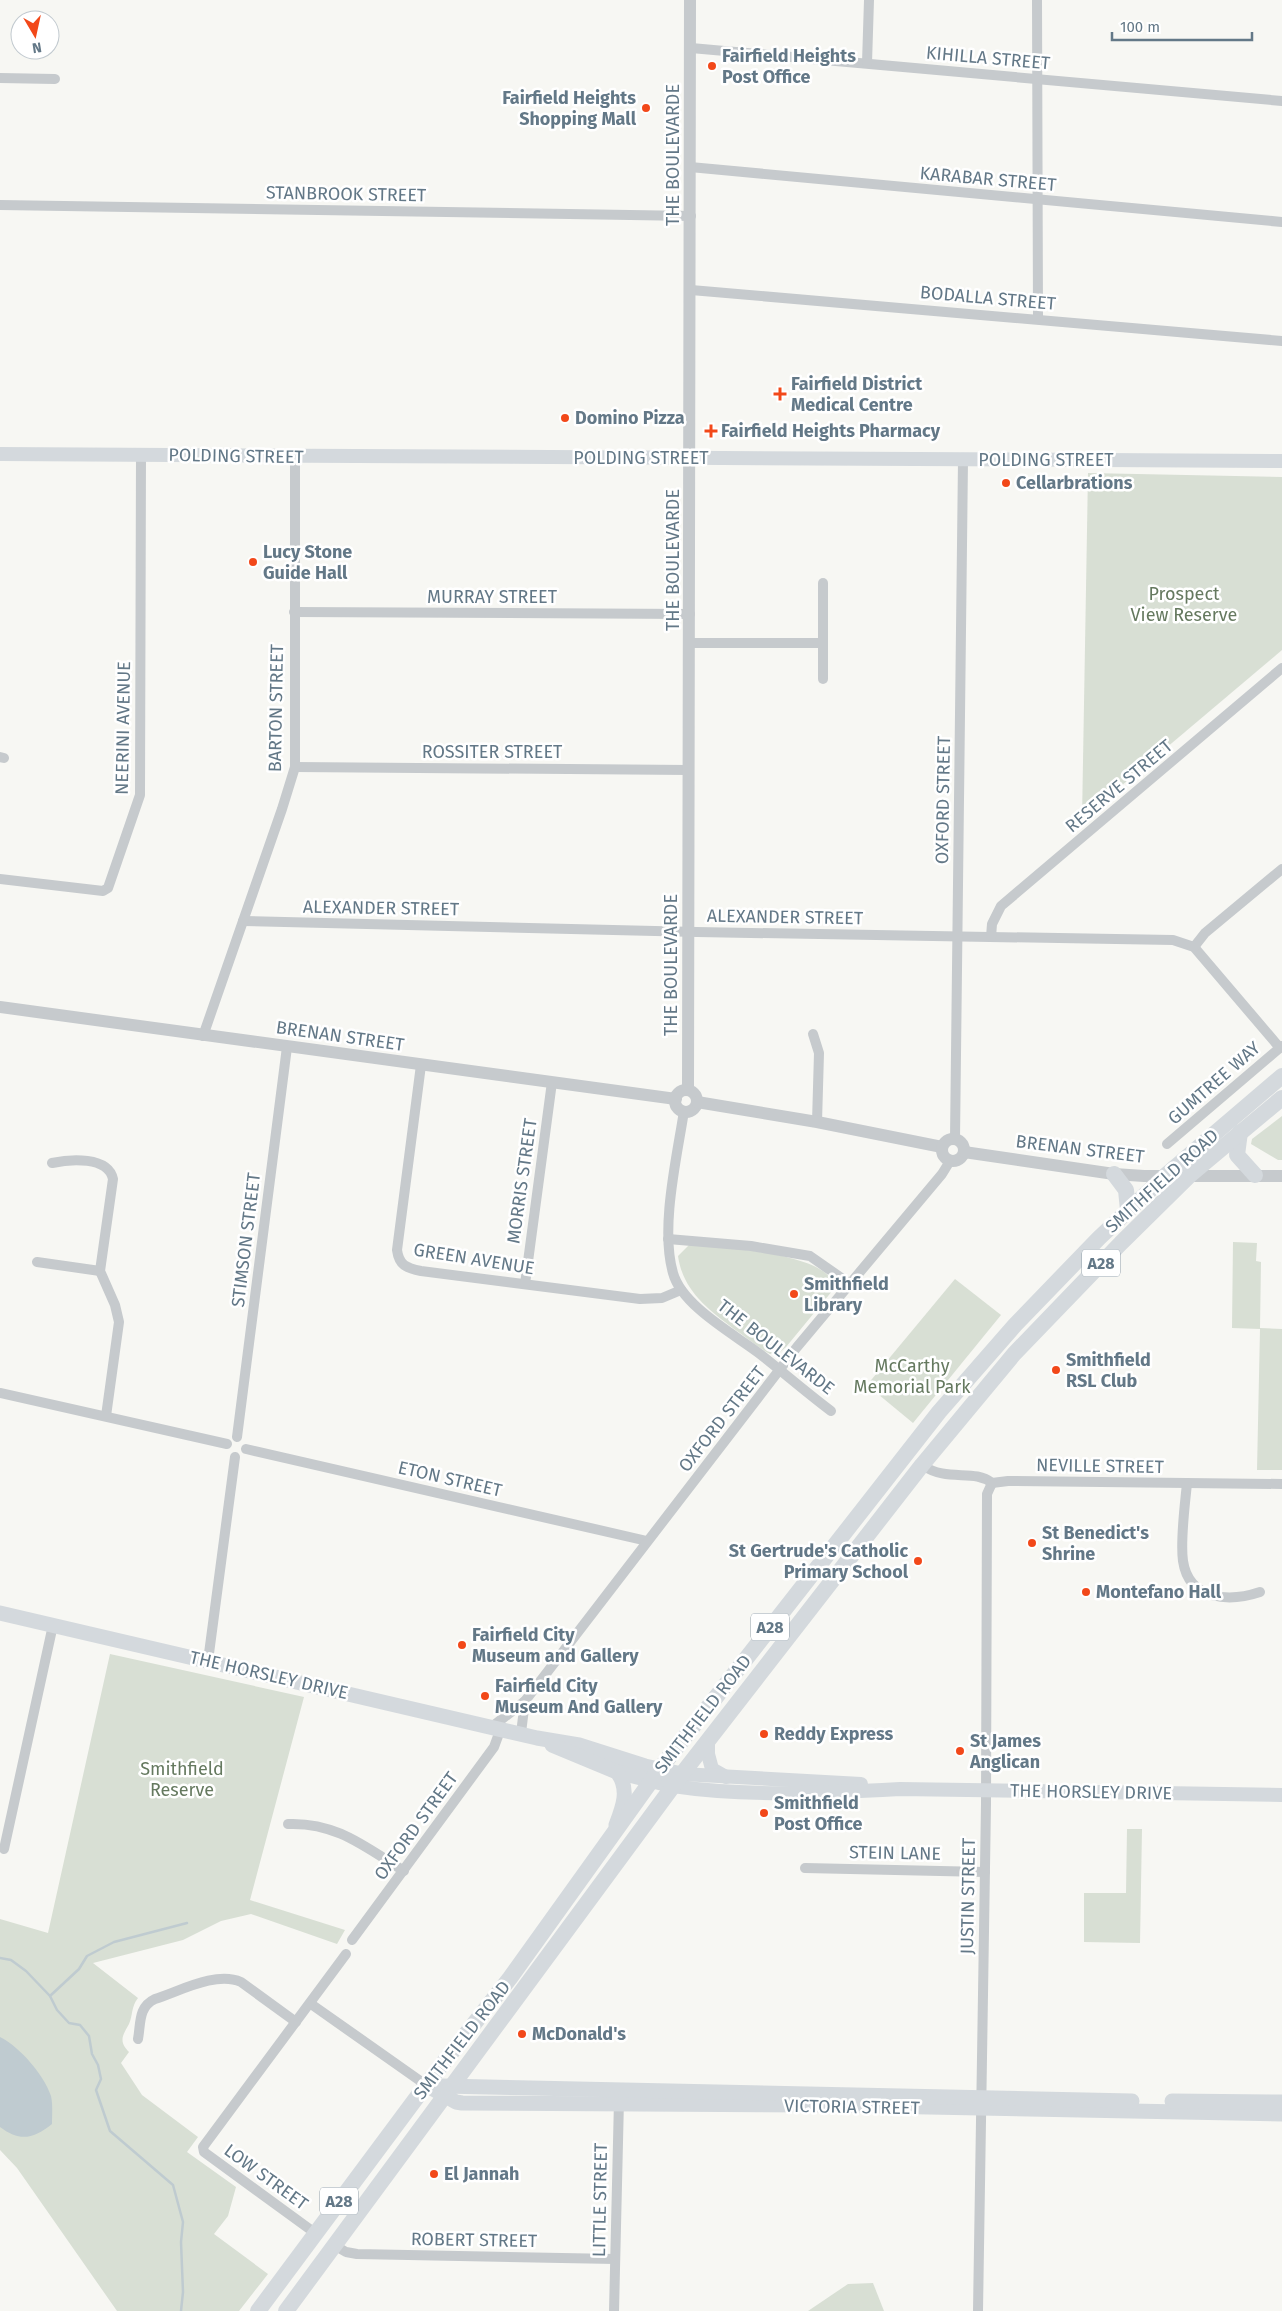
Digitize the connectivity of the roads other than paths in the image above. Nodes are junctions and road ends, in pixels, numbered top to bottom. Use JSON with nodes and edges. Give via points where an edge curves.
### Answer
{"nodes":[{"id":1,"x":690,"y":0,"type":"edge"},
{"id":2,"x":869,"y":0,"type":"edge"},
{"id":3,"x":1037,"y":0,"type":"edge"},
{"id":4,"x":691,"y":48,"type":"junction"},
{"id":5,"x":867,"y":63,"type":"junction"},
{"id":6,"x":0,"y":78,"type":"edge"},
{"id":7,"x":55,"y":79,"type":"dead end"},
{"id":8,"x":1038,"y":79,"type":"junction"},
{"id":9,"x":1282,"y":101,"type":"edge"},
{"id":10,"x":690,"y":168,"type":"junction"},
{"id":11,"x":1037,"y":200,"type":"junction"},
{"id":12,"x":0,"y":205,"type":"edge"},
{"id":13,"x":691,"y":216,"type":"junction"},
{"id":14,"x":1282,"y":222,"type":"edge"},
{"id":15,"x":691,"y":290,"type":"junction"},
{"id":16,"x":1038,"y":319,"type":"junction"},
{"id":17,"x":1282,"y":341,"type":"edge"},
{"id":18,"x":0,"y":454,"type":"edge"},
{"id":19,"x":141,"y":455,"type":"junction"},
{"id":20,"x":295,"y":456,"type":"junction"},
{"id":21,"x":691,"y":458,"type":"junction"},
{"id":22,"x":963,"y":460,"type":"junction"},
{"id":23,"x":1282,"y":462,"type":"edge"},
{"id":24,"x":823,"y":582,"type":"dead end"},
{"id":25,"x":294,"y":612,"type":"junction"},
{"id":26,"x":690,"y":614,"type":"junction"},
{"id":27,"x":690,"y":643,"type":"junction"},
{"id":28,"x":823,"y":643,"type":"junction"},
{"id":29,"x":1282,"y":668,"type":"edge"},
{"id":30,"x":823,"y":679,"type":"dead end"},
{"id":31,"x":295,"y":767,"type":"junction"},
{"id":32,"x":688,"y":770,"type":"junction"},
{"id":33,"x":1282,"y":868,"type":"edge"},
{"id":34,"x":0,"y":879,"type":"edge"},
{"id":35,"x":243,"y":921,"type":"junction"},
{"id":36,"x":688,"y":932,"type":"junction"},
{"id":37,"x":957,"y":936,"type":"junction"},
{"id":38,"x":991,"y":936,"type":"junction"},
{"id":39,"x":1194,"y":947,"type":"junction"},
{"id":40,"x":0,"y":1007,"type":"edge"},
{"id":41,"x":812,"y":1034,"type":"dead end"},
{"id":42,"x":203,"y":1036,"type":"junction"},
{"id":43,"x":287,"y":1047,"type":"junction"},
{"id":44,"x":1281,"y":1047,"type":"edge"},
{"id":45,"x":422,"y":1064,"type":"junction"},
{"id":46,"x":1282,"y":1076,"type":"edge"},
{"id":47,"x":552,"y":1082,"type":"junction"},
{"id":48,"x":688,"y":1090,"type":"junction"},
{"id":49,"x":1282,"y":1098,"type":"edge"},
{"id":50,"x":676,"y":1099,"type":"junction"},
{"id":51,"x":697,"y":1102,"type":"junction"},
{"id":52,"x":684,"y":1111,"type":"junction"},
{"id":53,"x":817,"y":1122,"type":"junction"},
{"id":54,"x":1240,"y":1132,"type":"junction"},
{"id":55,"x":955,"y":1139,"type":"junction"},
{"id":56,"x":1167,"y":1144,"type":"dead end"},
{"id":57,"x":942,"y":1147,"type":"junction"},
{"id":58,"x":964,"y":1152,"type":"junction"},
{"id":59,"x":950,"y":1161,"type":"junction"},
{"id":60,"x":52,"y":1163,"type":"dead end"},
{"id":61,"x":1114,"y":1174,"type":"junction"},
{"id":62,"x":1191,"y":1174,"type":"junction"},
{"id":63,"x":1166,"y":1175,"type":"junction"},
{"id":64,"x":1255,"y":1175,"type":"junction"},
{"id":65,"x":1282,"y":1176,"type":"edge"},
{"id":66,"x":1171,"y":1193,"type":"junction"},
{"id":67,"x":1128,"y":1210,"type":"junction"},
{"id":68,"x":668,"y":1239,"type":"junction"},
{"id":69,"x":37,"y":1262,"type":"dead end"},
{"id":70,"x":1106,"y":1269,"type":"dead end"},
{"id":71,"x":100,"y":1271,"type":"junction"},
{"id":72,"x":525,"y":1284,"type":"junction"},
{"id":73,"x":850,"y":1284,"type":"junction"},
{"id":74,"x":681,"y":1290,"type":"junction"},
{"id":75,"x":779,"y":1372,"type":"junction"},
{"id":76,"x":0,"y":1393,"type":"edge"},
{"id":77,"x":831,"y":1411,"type":"dead end"},
{"id":78,"x":106,"y":1416,"type":"junction"},
{"id":79,"x":237,"y":1437,"type":"junction"},
{"id":80,"x":227,"y":1444,"type":"junction"},
{"id":81,"x":246,"y":1449,"type":"junction"},
{"id":82,"x":235,"y":1456,"type":"junction"},
{"id":83,"x":922,"y":1464,"type":"junction"},
{"id":84,"x":992,"y":1483,"type":"junction"},
{"id":85,"x":1187,"y":1483,"type":"junction"},
{"id":86,"x":1282,"y":1484,"type":"edge"},
{"id":87,"x":647,"y":1541,"type":"junction"},
{"id":88,"x":1260,"y":1592,"type":"dead end"},
{"id":89,"x":0,"y":1613,"type":"edge"},
{"id":90,"x":53,"y":1625,"type":"junction"},
{"id":91,"x":208,"y":1661,"type":"junction"},
{"id":92,"x":525,"y":1701,"type":"junction"},
{"id":93,"x":497,"y":1727,"type":"junction"},
{"id":94,"x":521,"y":1733,"type":"junction"},
{"id":95,"x":537,"y":1738,"type":"junction"},
{"id":96,"x":708,"y":1740,"type":"junction"},
{"id":97,"x":617,"y":1772,"type":"junction"},
{"id":98,"x":655,"y":1776,"type":"junction"},
{"id":99,"x":729,"y":1778,"type":"junction"},
{"id":100,"x":678,"y":1780,"type":"junction"},
{"id":101,"x":900,"y":1789,"type":"junction"},
{"id":102,"x":986,"y":1791,"type":"junction"},
{"id":103,"x":1282,"y":1795,"type":"edge"},
{"id":104,"x":288,"y":1824,"type":"dead end"},
{"id":105,"x":611,"y":1838,"type":"junction"},
{"id":106,"x":4,"y":1849,"type":"dead end"},
{"id":107,"x":805,"y":1868,"type":"dead end"},
{"id":108,"x":404,"y":1871,"type":"junction"},
{"id":109,"x":985,"y":1872,"type":"junction"},
{"id":110,"x":352,"y":1940,"type":"dead end"},
{"id":111,"x":346,"y":1954,"type":"dead end"},
{"id":112,"x":311,"y":2004,"type":"junction"},
{"id":113,"x":296,"y":2022,"type":"junction"},
{"id":114,"x":138,"y":2039,"type":"dead end"},
{"id":115,"x":426,"y":2085,"type":"junction"},
{"id":116,"x":449,"y":2091,"type":"junction"},
{"id":117,"x":619,"y":2097,"type":"junction"},
{"id":118,"x":1282,"y":2102,"type":"edge"},
{"id":119,"x":981,"y":2103,"type":"junction"},
{"id":120,"x":1282,"y":2114,"type":"edge"},
{"id":121,"x":315,"y":2233,"type":"junction"},
{"id":122,"x":334,"y":2245,"type":"junction"},
{"id":123,"x":615,"y":2259,"type":"junction"},
{"id":124,"x":258,"y":2311,"type":"edge"},
{"id":125,"x":286,"y":2311,"type":"edge"},
{"id":126,"x":614,"y":2311,"type":"edge"},
{"id":127,"x":978,"y":2311,"type":"edge"}],
"edges":[{"from":1,"to":4,"type":"street","name":"THE BOULEVARDE"},
{"from":2,"to":5,"type":"street"},
{"from":3,"to":8,"type":"street"},
{"from":4,"to":5,"type":"street","name":"KIHILLA STREET"},
{"from":4,"to":10,"type":"street","name":"THE BOULEVARDE"},
{"from":5,"to":8,"type":"street","name":"KIHILLA STREET"},
{"from":6,"to":7,"type":"street"},
{"from":8,"to":9,"type":"street","name":"KIHILLA STREET"},
{"from":8,"to":11,"type":"street"},
{"from":10,"to":11,"type":"street","name":"KARABAR STREET"},
{"from":10,"to":13,"type":"street","name":"THE BOULEVARDE"},
{"from":11,"to":14,"type":"street","name":"KARABAR STREET"},
{"from":11,"to":16,"type":"street"},
{"from":12,"to":13,"type":"street","name":"STANBROOK STREET"},
{"from":13,"to":15,"type":"street","name":"THE BOULEVARDE"},
{"from":15,"to":16,"type":"street","name":"BODALLA STREET"},
{"from":15,"to":21,"type":"street","name":"THE BOULEVARDE"},
{"from":16,"to":17,"type":"street","name":"BODALLA STREET"},
{"from":18,"to":19,"type":"main road","name":"POLDING STREET"},
{"from":19,"to":20,"type":"main road","name":"POLDING STREET"},
{"from":19,"to":34,"type":"street","name":"NEERINI AVENUE","via":[[140,795],[108,888],[103,891]]},
{"from":20,"to":21,"type":"main road","name":"POLDING STREET"},
{"from":20,"to":25,"type":"street","name":"BARTON STREET"},
{"from":21,"to":22,"type":"main road","name":"POLDING STREET"},
{"from":21,"to":26,"type":"street","name":"THE BOULEVARDE"},
{"from":22,"to":23,"type":"main road","name":"POLDING STREET"},
{"from":22,"to":37,"type":"street","name":"OXFORD STREET"},
{"from":24,"to":28,"type":"street"},
{"from":25,"to":26,"type":"street","name":"MURRAY STREET"},
{"from":25,"to":31,"type":"street","name":"BARTON STREET"},
{"from":26,"to":27,"type":"street","name":"THE BOULEVARDE"},
{"from":27,"to":28,"type":"street"},
{"from":27,"to":32,"type":"street","name":"THE BOULEVARDE"},
{"from":28,"to":30,"type":"street"},
{"from":29,"to":38,"type":"street","name":"RESERVE STREET","via":[[1001,906],[992,924]]},
{"from":31,"to":32,"type":"street","name":"ROSSITER STREET"},
{"from":31,"to":35,"type":"street","name":"BARTON STREET"},
{"from":32,"to":36,"type":"street","name":"THE BOULEVARDE"},
{"from":33,"to":39,"type":"street","via":[[1205,933]]},
{"from":35,"to":36,"type":"street","name":"ALEXANDER STREET"},
{"from":35,"to":42,"type":"street","name":"BARTON STREET"},
{"from":36,"to":37,"type":"street","name":"ALEXANDER STREET"},
{"from":36,"to":48,"type":"street","name":"THE BOULEVARDE"},
{"from":37,"to":38,"type":"street","name":"ALEXANDER STREET"},
{"from":37,"to":55,"type":"street","name":"OXFORD STREET"},
{"from":38,"to":39,"type":"street","name":"ALEXANDER STREET","via":[[1173,940]]},
{"from":39,"to":44,"type":"street"},
{"from":40,"to":42,"type":"street","name":"BRENAN STREET"},
{"from":41,"to":53,"type":"street","via":[[819,1053]]},
{"from":42,"to":43,"type":"street","name":"BRENAN STREET"},
{"from":43,"to":45,"type":"street","name":"BRENAN STREET"},
{"from":43,"to":79,"type":"street","name":"STIMSON STREET"},
{"from":44,"to":56,"type":"street","name":"GUMTREE WAY"},
{"from":45,"to":47,"type":"street","name":"BRENAN STREET"},
{"from":45,"to":72,"type":"street","name":"GREEN AVENUE","via":[[398,1259],[410,1269]]},
{"from":46,"to":63,"type":"highway","name":"SMITHFIELD ROAD","number":"A28"},
{"from":47,"to":50,"type":"street","name":"BRENAN STREET"},
{"from":47,"to":72,"type":"street","name":"MORRIS STREET"},
{"from":48,"to":50,"type":"street","via":[[679,1093]]},
{"from":48,"to":51,"type":"street","via":[[694,1093]]},
{"from":49,"to":54,"type":"highway","name":"SMITHFIELD ROAD","number":"A28"},
{"from":50,"to":52,"type":"street","via":[[676,1105]]},
{"from":51,"to":52,"type":"street","via":[[694,1108]]},
{"from":51,"to":53,"type":"street"},
{"from":52,"to":68,"type":"street","name":"THE BOULEVARDE"},
{"from":53,"to":57,"type":"street"},
{"from":54,"to":62,"type":"highway","name":"SMITHFIELD ROAD","number":"A28"},
{"from":54,"to":64,"type":"highway","via":[[1238,1155]]},
{"from":55,"to":57,"type":"street"},
{"from":55,"to":58,"type":"street","via":[[961,1142]]},
{"from":57,"to":59,"type":"street","via":[[944,1157]]},
{"from":58,"to":59,"type":"street","via":[[957,1160]]},
{"from":58,"to":61,"type":"street","name":"BRENAN STREET"},
{"from":59,"to":73,"type":"street","name":"OXFORD STREET"},
{"from":60,"to":71,"type":"street","via":[[68,1160],[102,1164],[112,1174]]},
{"from":61,"to":63,"type":"street","name":"BRENAN STREET"},
{"from":61,"to":67,"type":"highway","via":[[1126,1190]]},
{"from":62,"to":63,"type":"street","name":"BRENAN STREET"},
{"from":62,"to":64,"type":"street","name":"BRENAN STREET"},
{"from":62,"to":66,"type":"highway","name":"SMITHFIELD ROAD","number":"A28"},
{"from":63,"to":67,"type":"highway","name":"SMITHFIELD ROAD","number":"A28"},
{"from":64,"to":65,"type":"street","name":"BRENAN STREET"},
{"from":66,"to":70,"type":"highway","via":[[1152,1223]]},
{"from":66,"to":83,"type":"highway","name":"SMITHFIELD ROAD","number":"A28","via":[[1014,1354]]},
{"from":67,"to":98,"type":"highway","name":"SMITHFIELD ROAD","number":"A28","via":[[1016,1325],[939,1412]]},
{"from":68,"to":73,"type":"street","via":[[751,1246],[810,1256]]},
{"from":68,"to":74,"type":"street","name":"THE BOULEVARDE","via":[[672,1272]]},
{"from":69,"to":71,"type":"street"},
{"from":71,"to":78,"type":"street","via":[[115,1305],[118,1322]]},
{"from":72,"to":74,"type":"street","name":"GREEN AVENUE","via":[[640,1299],[662,1298]]},
{"from":73,"to":75,"type":"street","name":"OXFORD STREET"},
{"from":74,"to":75,"type":"street","name":"THE BOULEVARDE","via":[[701,1310]]},
{"from":75,"to":77,"type":"street","name":"THE BOULEVARDE"},
{"from":75,"to":87,"type":"street","name":"OXFORD STREET"},
{"from":76,"to":78,"type":"street"},
{"from":78,"to":80,"type":"street"},
{"from":79,"to":80,"type":"street","via":[[229,1439]]},
{"from":79,"to":81,"type":"street","via":[[244,1442]]},
{"from":80,"to":82,"type":"street"},
{"from":81,"to":82,"type":"street","via":[[241,1456]]},
{"from":81,"to":87,"type":"street","name":"ETON STREET"},
{"from":82,"to":91,"type":"street"},
{"from":83,"to":84,"type":"street","name":"NEVILLE STREET","via":[[946,1476],[978,1476]]},
{"from":83,"to":96,"type":"highway","name":"SMITHFIELD ROAD","number":"A28"},
{"from":84,"to":85,"type":"street","name":"NEVILLE STREET"},
{"from":84,"to":102,"type":"street","name":"JUSTIN STREET","via":[[987,1494]]},
{"from":85,"to":86,"type":"street","name":"NEVILLE STREET"},
{"from":85,"to":88,"type":"street","via":[[1183,1559],[1186,1572],[1195,1585],[1209,1595],[1242,1598]]},
{"from":87,"to":92,"type":"street","name":"OXFORD STREET"},
{"from":89,"to":90,"type":"main road","name":"THE HORSLEY DRIVE"},
{"from":90,"to":91,"type":"main road","name":"THE HORSLEY DRIVE"},
{"from":90,"to":106,"type":"street"},
{"from":91,"to":93,"type":"main road","name":"THE HORSLEY DRIVE"},
{"from":92,"to":93,"type":"street","name":"OXFORD STREET"},
{"from":92,"to":94,"type":"street"},
{"from":93,"to":94,"type":"main road","name":"THE HORSLEY DRIVE"},
{"from":93,"to":108,"type":"street","name":"OXFORD STREET","via":[[494,1747]]},
{"from":94,"to":95,"type":"main road","name":"THE HORSLEY DRIVE"},
{"from":95,"to":97,"type":"main road","name":"THE HORSLEY DRIVE"},
{"from":95,"to":98,"type":"main road","name":"THE HORSLEY DRIVE","via":[[579,1745]]},
{"from":96,"to":99,"type":"main road","via":[[712,1769]]},
{"from":96,"to":100,"type":"highway","name":"SMITHFIELD ROAD","number":"A28"},
{"from":97,"to":98,"type":"main road","name":"THE HORSLEY DRIVE"},
{"from":97,"to":105,"type":"main road","via":[[624,1783],[625,1798]]},
{"from":98,"to":100,"type":"main road","name":"THE HORSLEY DRIVE"},
{"from":98,"to":105,"type":"highway","name":"SMITHFIELD ROAD","number":"A28"},
{"from":99,"to":100,"type":"main road","name":"THE HORSLEY DRIVE"},
{"from":99,"to":101,"type":"main road","name":"THE HORSLEY DRIVE","via":[[837,1781]]},
{"from":100,"to":101,"type":"main road","name":"THE HORSLEY DRIVE","via":[[740,1792]]},
{"from":100,"to":116,"type":"highway","name":"SMITHFIELD ROAD","number":"A28"},
{"from":101,"to":102,"type":"main road","name":"THE HORSLEY DRIVE"},
{"from":102,"to":103,"type":"main road","name":"THE HORSLEY DRIVE"},
{"from":102,"to":109,"type":"street","name":"JUSTIN STREET"},
{"from":104,"to":108,"type":"street","via":[[308,1823],[329,1828],[348,1836]]},
{"from":105,"to":115,"type":"highway","name":"SMITHFIELD ROAD","number":"A28","via":[[510,1978]]},
{"from":107,"to":109,"type":"street","name":"STEIN LANE"},
{"from":108,"to":110,"type":"street","name":"OXFORD STREET"},
{"from":109,"to":119,"type":"street","name":"JUSTIN STREET"},
{"from":111,"to":112,"type":"street"},
{"from":112,"to":113,"type":"street"},
{"from":112,"to":115,"type":"street"},
{"from":113,"to":114,"type":"street","via":[[241,1982],[218,1979],[148,2003],[142,2013]]},
{"from":113,"to":121,"type":"street","name":"LOW STREET","via":[[204,2143],[204,2152]]},
{"from":115,"to":116,"type":"main road","name":"VICTORIA STREET"},
{"from":115,"to":121,"type":"highway","name":"SMITHFIELD ROAD","number":"A28"},
{"from":116,"to":117,"type":"main road","name":"VICTORIA STREET"},
{"from":116,"to":122,"type":"highway","name":"SMITHFIELD ROAD","number":"A28"},
{"from":117,"to":119,"type":"main road","name":"VICTORIA STREET","via":[[826,2105]]},
{"from":117,"to":123,"type":"street","name":"LITTLE STREET"},
{"from":118,"to":119,"type":"main road","name":"VICTORIA STREET"},
{"from":119,"to":120,"type":"main road","name":"VICTORIA STREET"},
{"from":119,"to":127,"type":"street","name":"JUSTIN STREET"},
{"from":121,"to":124,"type":"highway","name":"SMITHFIELD ROAD","number":"A28"},
{"from":122,"to":123,"type":"street","name":"ROBERT STREET","via":[[356,2254]]},
{"from":122,"to":125,"type":"highway","name":"SMITHFIELD ROAD","number":"A28"},
{"from":123,"to":126,"type":"street","name":"LITTLE STREET"}]}
